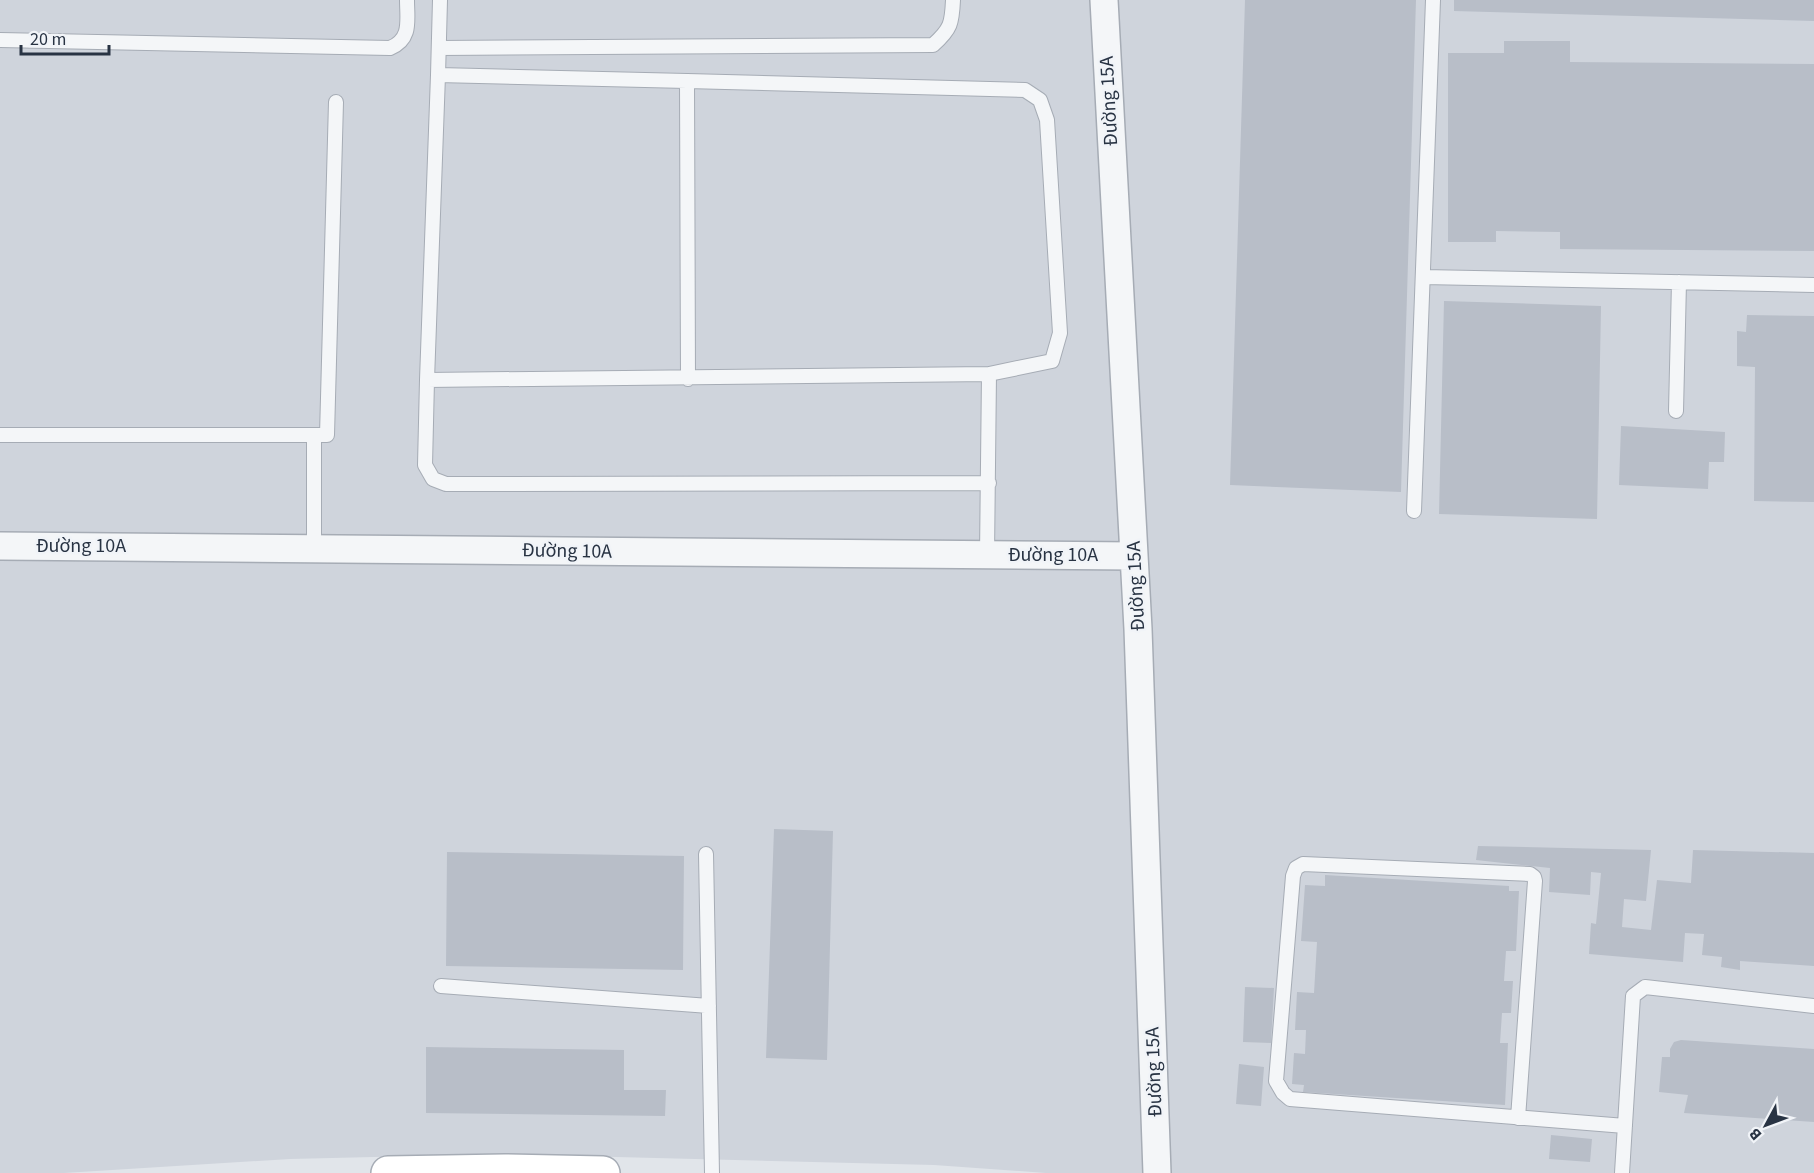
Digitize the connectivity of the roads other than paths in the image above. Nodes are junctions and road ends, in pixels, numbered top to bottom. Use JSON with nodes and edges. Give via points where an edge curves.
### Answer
{"nodes":[{"id":1,"x":407,"y":0,"type":"edge"},
{"id":2,"x":440,"y":0,"type":"edge"},
{"id":3,"x":953,"y":0,"type":"edge"},
{"id":4,"x":1104,"y":0,"type":"edge"},
{"id":5,"x":1433,"y":0,"type":"edge"},
{"id":6,"x":0,"y":40,"type":"edge"},
{"id":7,"x":439,"y":48,"type":"junction"},
{"id":8,"x":438,"y":75,"type":"junction"},
{"id":9,"x":687,"y":81,"type":"junction"},
{"id":10,"x":336,"y":102,"type":"dead end"},
{"id":11,"x":1423,"y":277,"type":"junction"},
{"id":12,"x":1679,"y":282,"type":"junction"},
{"id":13,"x":1814,"y":285,"type":"edge"},
{"id":14,"x":989,"y":374,"type":"junction"},
{"id":15,"x":688,"y":379,"type":"junction"},
{"id":16,"x":427,"y":380,"type":"junction"},
{"id":17,"x":1676,"y":411,"type":"dead end"},
{"id":18,"x":0,"y":435,"type":"edge"},
{"id":19,"x":314,"y":435,"type":"junction"},
{"id":20,"x":989,"y":483,"type":"junction"},
{"id":21,"x":1414,"y":511,"type":"dead end"},
{"id":22,"x":0,"y":546,"type":"edge"},
{"id":23,"x":314,"y":548,"type":"junction"},
{"id":24,"x":987,"y":555,"type":"junction"},
{"id":25,"x":1134,"y":556,"type":"junction"},
{"id":26,"x":706,"y":855,"type":"dead end"},
{"id":27,"x":441,"y":986,"type":"dead end"},
{"id":28,"x":709,"y":1006,"type":"junction"},
{"id":29,"x":1814,"y":1006,"type":"edge"},
{"id":30,"x":1518,"y":1118,"type":"junction"},
{"id":31,"x":1625,"y":1126,"type":"junction"},
{"id":32,"x":388,"y":1173,"type":"edge"},
{"id":33,"x":603,"y":1173,"type":"edge"},
{"id":34,"x":712,"y":1173,"type":"edge"},
{"id":35,"x":1157,"y":1173,"type":"edge"},
{"id":36,"x":1622,"y":1173,"type":"edge"}],
"edges":[{"from":1,"to":6,"type":"lane","via":[[405,36],[400,44],[390,48]]},
{"from":2,"to":7,"type":"lane"},
{"from":3,"to":7,"type":"lane","via":[[952,21],[946,34],[933,45]]},
{"from":4,"to":25,"type":"street","name":"Đường 15A"},
{"from":5,"to":11,"type":"lane"},
{"from":7,"to":8,"type":"lane"},
{"from":8,"to":9,"type":"lane"},
{"from":8,"to":16,"type":"lane"},
{"from":9,"to":14,"type":"lane","via":[[1025,90],[1040,100],[1047,120],[1060,333],[1052,361]]},
{"from":9,"to":15,"type":"lane"},
{"from":10,"to":19,"type":"lane","via":[[327,435]]},
{"from":11,"to":12,"type":"lane"},
{"from":11,"to":21,"type":"lane"},
{"from":12,"to":13,"type":"lane"},
{"from":12,"to":17,"type":"lane"},
{"from":14,"to":15,"type":"lane"},
{"from":14,"to":20,"type":"lane"},
{"from":15,"to":16,"type":"lane"},
{"from":16,"to":20,"type":"lane","via":[[424,465],[433,479],[447,484]]},
{"from":18,"to":19,"type":"lane"},
{"from":19,"to":23,"type":"lane"},
{"from":20,"to":24,"type":"lane"},
{"from":22,"to":23,"type":"street","name":"Đường 10A"},
{"from":23,"to":24,"type":"street","name":"Đường 10A"},
{"from":24,"to":25,"type":"street","name":"Đường 10A"},
{"from":25,"to":35,"type":"street","name":"Đường 15A"},
{"from":26,"to":28,"type":"lane"},
{"from":27,"to":28,"type":"lane"},
{"from":28,"to":34,"type":"lane"},
{"from":29,"to":31,"type":"lane","via":[[1645,987],[1638,991],[1632,996]]},
{"from":30,"to":30,"type":"lane","via":[[1290,1099],[1283,1093],[1276,1081],[1296,868],[1303,864],[1534,877]]},
{"from":30,"to":31,"type":"lane"},
{"from":31,"to":36,"type":"lane"},
{"from":32,"to":33,"type":"street"}]}
